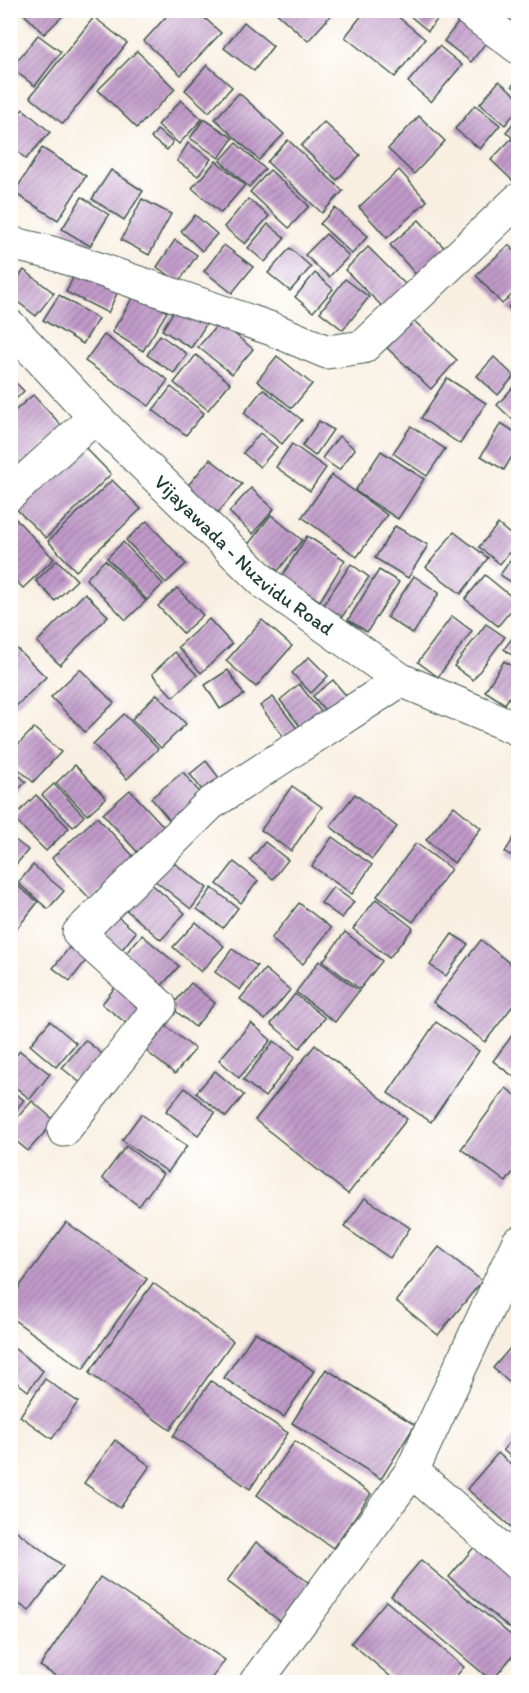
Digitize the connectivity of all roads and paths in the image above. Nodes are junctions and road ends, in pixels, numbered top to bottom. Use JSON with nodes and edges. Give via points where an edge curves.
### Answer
{"nodes":[{"id":1,"x":469,"y":10,"type":"edge"},
{"id":2,"x":519,"y":47,"type":"edge"},
{"id":3,"x":519,"y":200,"type":"edge"},
{"id":4,"x":10,"y":243,"type":"edge"},
{"id":5,"x":10,"y":326,"type":"edge"},
{"id":6,"x":95,"y":417,"type":"junction"},
{"id":7,"x":10,"y":494,"type":"edge"},
{"id":8,"x":401,"y":680,"type":"junction"},
{"id":9,"x":519,"y":729,"type":"edge"},
{"id":10,"x":64,"y":1130,"type":"dead end"},
{"id":11,"x":519,"y":1243,"type":"edge"},
{"id":12,"x":412,"y":1472,"type":"junction"},
{"id":13,"x":519,"y":1564,"type":"edge"},
{"id":14,"x":255,"y":1683,"type":"edge"}],
"edges":[{"from":1,"to":2,"type":"street"},
{"from":3,"to":4,"type":"street","via":[[363,347],[327,352],[63,256]]},
{"from":5,"to":6,"type":"street","name":"Vijayawada - Nuzvidu Road"},
{"from":6,"to":7,"type":"street"},
{"from":6,"to":8,"type":"street","name":"Vijayawada - Nuzvidu Road","via":[[266,584]]},
{"from":8,"to":9,"type":"street","name":"Vijayawada - Nuzvidu Road"},
{"from":8,"to":10,"type":"street","via":[[210,804],[79,933],[160,1006]]},
{"from":11,"to":12,"type":"street"},
{"from":12,"to":13,"type":"street"},
{"from":12,"to":14,"type":"street"}]}
